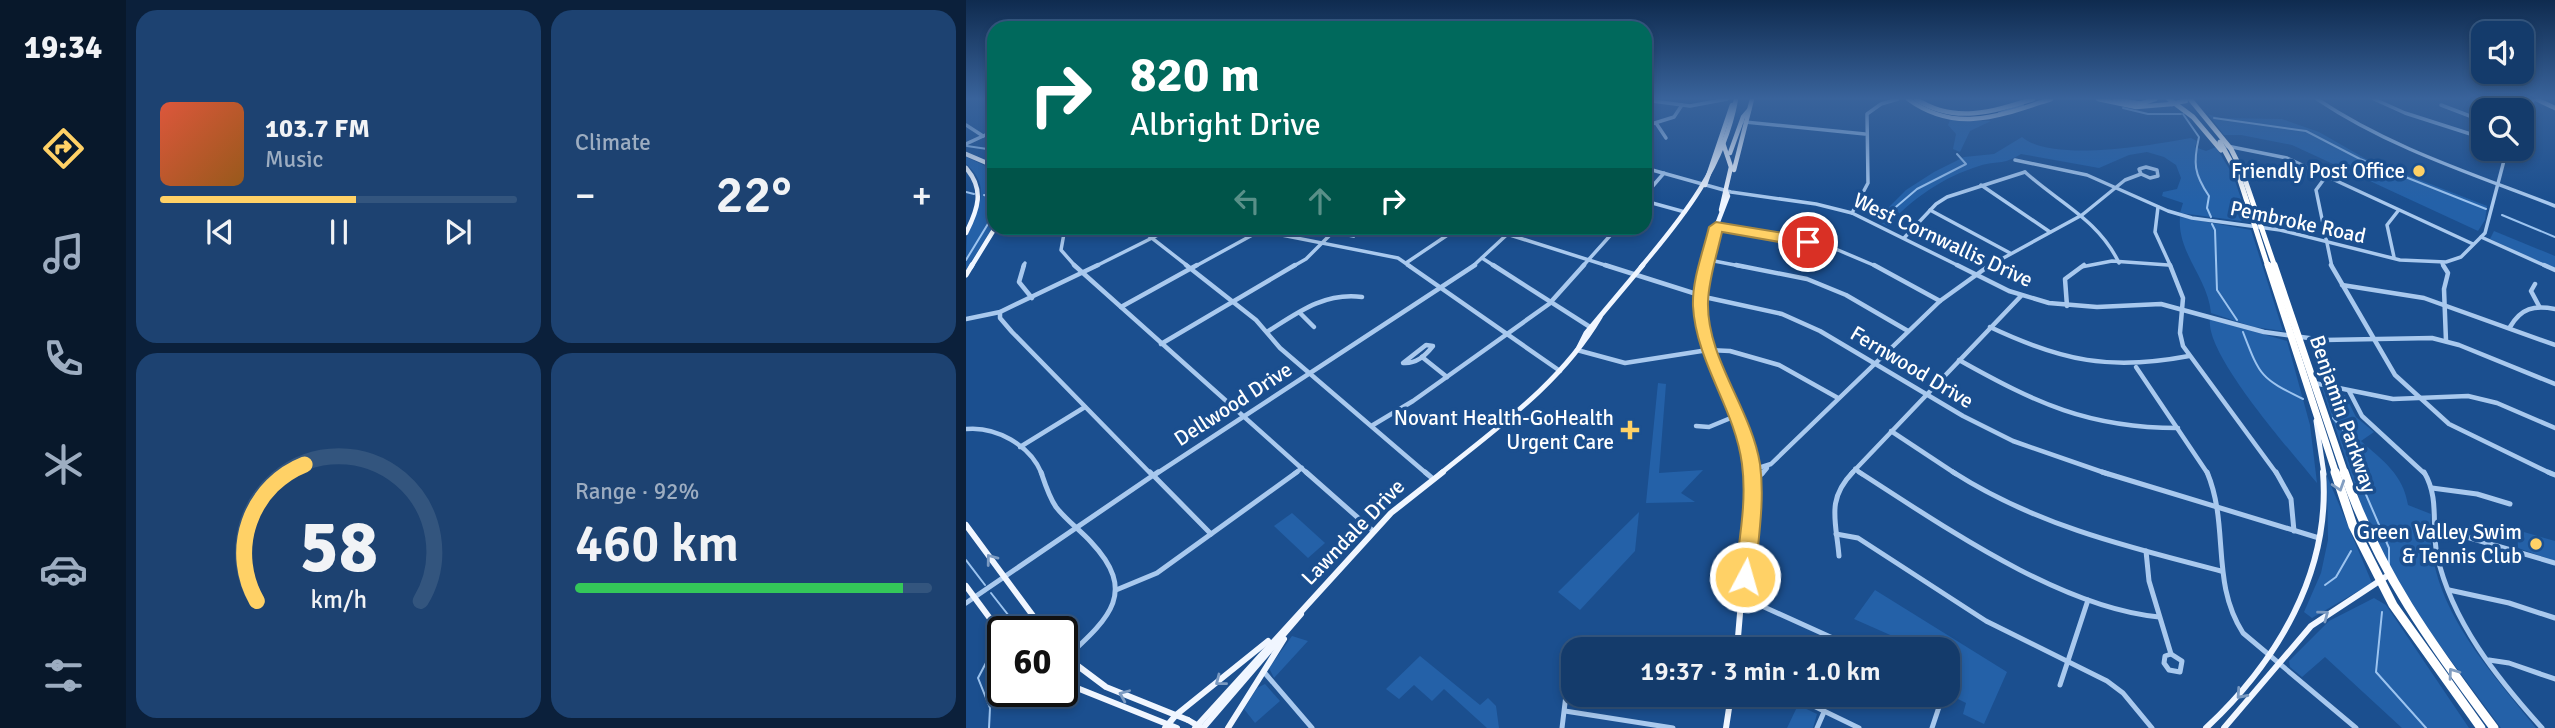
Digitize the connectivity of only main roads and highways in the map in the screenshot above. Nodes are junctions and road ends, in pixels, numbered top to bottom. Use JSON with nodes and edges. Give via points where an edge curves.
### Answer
{"nodes":[{"id":1,"x":1737,"y":132,"type":"edge"},
{"id":2,"x":1723,"y":133,"type":"edge"},
{"id":3,"x":1724,"y":133,"type":"edge"},
{"id":4,"x":1727,"y":133,"type":"edge"},
{"id":5,"x":1737,"y":133,"type":"edge"},
{"id":6,"x":1745,"y":133,"type":"edge"},
{"id":7,"x":2206,"y":133,"type":"edge"},
{"id":8,"x":2213,"y":133,"type":"edge"},
{"id":9,"x":1724,"y":144,"type":"junction"},
{"id":10,"x":1742,"y":146,"type":"junction"},
{"id":11,"x":2226,"y":146,"type":"junction"},
{"id":12,"x":1730,"y":153,"type":"junction"},
{"id":13,"x":966,"y":154,"type":"edge"},
{"id":14,"x":987,"y":163,"type":"edge"},
{"id":15,"x":2233,"y":165,"type":"junction"},
{"id":16,"x":966,"y":167,"type":"edge"},
{"id":17,"x":1732,"y":173,"type":"junction"},
{"id":18,"x":1705,"y":185,"type":"junction"},
{"id":19,"x":2257,"y":227,"type":"junction"},
{"id":20,"x":967,"y":230,"type":"edge"},
{"id":21,"x":991,"y":235,"type":"edge"},
{"id":22,"x":1708,"y":260,"type":"joint"},
{"id":23,"x":966,"y":275,"type":"edge"},
{"id":24,"x":1700,"y":295,"type":"joint"},
{"id":25,"x":1600,"y":317,"type":"junction"},
{"id":26,"x":1590,"y":327,"type":"joint"},
{"id":27,"x":2294,"y":336,"type":"junction"},
{"id":28,"x":1578,"y":348,"type":"junction"},
{"id":29,"x":2316,"y":421,"type":"junction"},
{"id":30,"x":966,"y":525,"type":"edge"},
{"id":31,"x":2384,"y":579,"type":"junction"},
{"id":32,"x":966,"y":586,"type":"edge"},
{"id":33,"x":989,"y":616,"type":"edge"},
{"id":34,"x":1033,"y":616,"type":"edge"},
{"id":35,"x":1293,"y":621,"type":"junction"},
{"id":36,"x":1738,"y":637,"type":"edge"},
{"id":37,"x":2279,"y":663,"type":"joint"},
{"id":38,"x":1078,"y":666,"type":"edge"},
{"id":39,"x":1078,"y":689,"type":"edge"},
{"id":40,"x":1729,"y":707,"type":"edge"},
{"id":41,"x":1176,"y":715,"type":"junction"},
{"id":42,"x":1166,"y":726,"type":"edge"},
{"id":43,"x":1177,"y":728,"type":"edge"},
{"id":44,"x":1195,"y":728,"type":"edge"},
{"id":45,"x":1202,"y":728,"type":"edge"},
{"id":46,"x":1228,"y":728,"type":"edge"},
{"id":47,"x":1726,"y":728,"type":"edge"},
{"id":48,"x":2206,"y":728,"type":"edge"},
{"id":49,"x":2224,"y":728,"type":"edge"},
{"id":50,"x":2481,"y":728,"type":"edge"},
{"id":51,"x":2494,"y":728,"type":"edge"}],
"edges":[{"from":1,"to":10,"type":"main road","via":[[1736,144]]},
{"from":2,"to":18,"type":"main road","name":"Lawndale Drive"},
{"from":3,"to":9,"type":"main road"},
{"from":4,"to":9,"type":"main road"},
{"from":5,"to":12,"type":"main road"},
{"from":6,"to":10,"type":"main road"},
{"from":7,"to":15,"type":"highway"},
{"from":8,"to":11,"type":"highway","name":"Benjamin Parkway"},
{"from":9,"to":12,"type":"main road"},
{"from":9,"to":18,"type":"main road","name":"Lawndale Drive"},
{"from":10,"to":17,"type":"main road"},
{"from":11,"to":15,"type":"highway","name":"Benjamin Parkway"},
{"from":11,"to":19,"type":"highway","name":"Benjamin Parkway","via":[[2246,181]]},
{"from":12,"to":17,"type":"main road"},
{"from":13,"to":14,"type":"main road"},
{"from":15,"to":19,"type":"highway","name":"Benjamin Parkway"},
{"from":16,"to":20,"type":"main road","via":[[978,181],[980,198]]},
{"from":17,"to":22,"type":"main road"},
{"from":18,"to":25,"type":"main road","name":"Lawndale Drive"},
{"from":19,"to":27,"type":"highway","name":"Benjamin Parkway"},
{"from":21,"to":23,"type":"main road"},
{"from":22,"to":24,"type":"main road"},
{"from":24,"to":36,"type":"main road","via":[[1708,350],[1738,415],[1752,470]]},
{"from":25,"to":26,"type":"main road","name":"Lawndale Drive"},
{"from":25,"to":28,"type":"main road","name":"Lawndale Drive"},
{"from":26,"to":28,"type":"main road","name":"Lawndale Drive"},
{"from":27,"to":29,"type":"highway","name":"Benjamin Parkway"},
{"from":27,"to":31,"type":"highway","name":"Benjamin Parkway"},
{"from":28,"to":35,"type":"main road","name":"Lawndale Drive","via":[[1511,418],[1432,478],[1373,531]]},
{"from":29,"to":31,"type":"highway","one_way":true,"via":[[2353,526]]},
{"from":29,"to":48,"type":"main road","name":"Benjamin Parkway","one_way":true,"via":[[2324,483],[2319,538],[2302,597],[2272,657]]},
{"from":34,"to":30,"type":"main road","one_way":true},
{"from":37,"to":31,"type":"main road","one_way":true,"via":[[2311,625]]},
{"from":31,"to":50,"type":"highway"},
{"from":51,"to":31,"type":"highway","one_way":true},
{"from":32,"to":33,"type":"main road"},
{"from":35,"to":41,"type":"main road","one_way":true},
{"from":35,"to":44,"type":"main road","name":"Lawndale Drive"},
{"from":35,"to":45,"type":"main road","name":"Lawndale Drive"},
{"from":35,"to":46,"type":"main road"},
{"from":37,"to":49,"type":"main road"},
{"from":41,"to":38,"type":"main road","one_way":true,"via":[[1106,687]]},
{"from":39,"to":42,"type":"main road"},
{"from":40,"to":47,"type":"main road"},
{"from":41,"to":42,"type":"main road"},
{"from":41,"to":45,"type":"main road","bridge":true},
{"from":42,"to":43,"type":"main road"}]}
